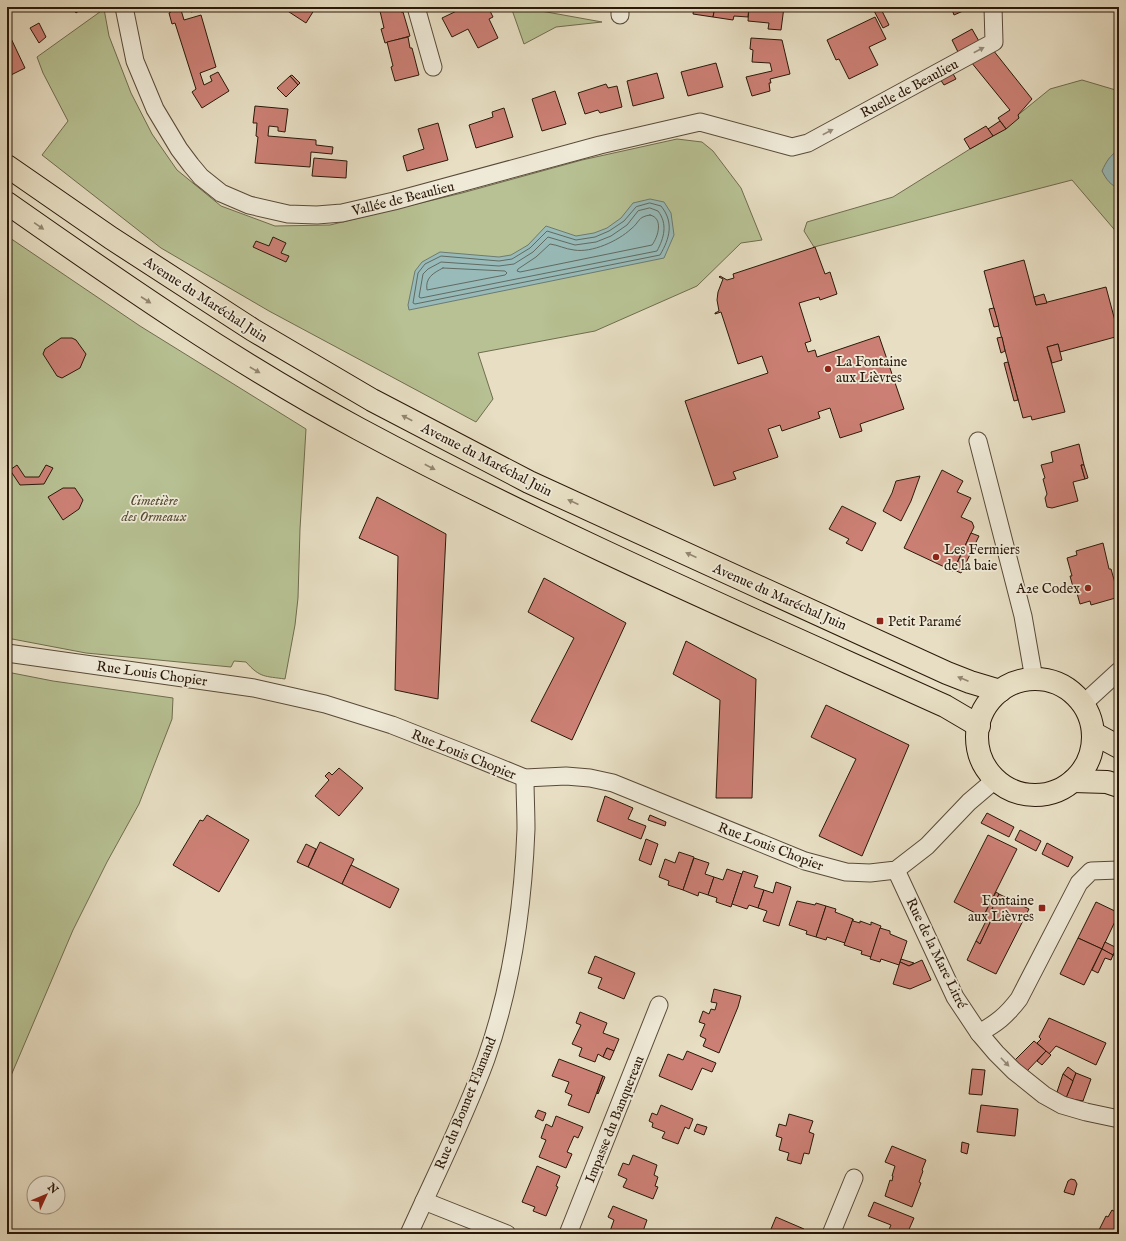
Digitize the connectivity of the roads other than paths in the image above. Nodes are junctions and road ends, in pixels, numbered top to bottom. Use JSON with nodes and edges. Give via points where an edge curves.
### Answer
{"nodes":[{"id":1,"x":124,"y":7,"type":"edge"},
{"id":2,"x":416,"y":7,"type":"edge"},
{"id":3,"x":993,"y":7,"type":"edge"},
{"id":4,"x":433,"y":67,"type":"dead end"},
{"id":5,"x":792,"y":147,"type":"joint"},
{"id":6,"x":7,"y":166,"type":"edge"},
{"id":7,"x":7,"y":203,"type":"edge"},
{"id":8,"x":978,"y":441,"type":"dead end"},
{"id":9,"x":7,"y":653,"type":"edge"},
{"id":10,"x":1119,"y":671,"type":"edge"},
{"id":11,"x":1034,"y":679,"type":"junction"},
{"id":12,"x":1000,"y":691,"type":"junction"},
{"id":13,"x":1083,"y":704,"type":"junction"},
{"id":14,"x":979,"y":726,"type":"junction"},
{"id":15,"x":1093,"y":733,"type":"junction"},
{"id":16,"x":1119,"y":747,"type":"edge"},
{"id":17,"x":525,"y":778,"type":"junction"},
{"id":18,"x":996,"y":779,"type":"junction"},
{"id":19,"x":1073,"y":781,"type":"junction"},
{"id":20,"x":1119,"y":786,"type":"edge"},
{"id":21,"x":896,"y":870,"type":"junction"},
{"id":22,"x":1119,"y":870,"type":"edge"},
{"id":23,"x":659,"y":1005,"type":"dead end"},
{"id":24,"x":979,"y":1033,"type":"junction"},
{"id":25,"x":1119,"y":1119,"type":"edge"},
{"id":26,"x":854,"y":1178,"type":"dead end"},
{"id":27,"x":424,"y":1200,"type":"junction"},
{"id":28,"x":410,"y":1234,"type":"edge"},
{"id":29,"x":507,"y":1234,"type":"edge"},
{"id":30,"x":568,"y":1234,"type":"edge"},
{"id":31,"x":831,"y":1234,"type":"edge"}],
"edges":[{"from":1,"to":5,"type":"street","name":"Vallée de Beaulieu","via":[[135,61],[155,109],[179,149],[200,177],[221,193],[249,205],[288,214],[342,213],[600,145],[700,122]]},
{"from":2,"to":4,"type":"street"},
{"from":5,"to":3,"type":"street","name":"Ruelle de Beaulieu","one_way":true,"via":[[808,143],[994,42]]},
{"from":12,"to":6,"type":"main road","name":"Avenue du Maréchal Juin","one_way":true,"via":[[947,672],[529,482],[372,400],[253,330],[111,238]]},
{"from":7,"to":14,"type":"main road","one_way":true,"via":[[191,329],[356,428],[472,489],[945,706]]},
{"from":8,"to":11,"type":"street","via":[[1023,616]]},
{"from":9,"to":17,"type":"street","name":"Rue Louis Chopier","via":[[254,688],[302,698],[392,725]]},
{"from":10,"to":13,"type":"street"},
{"from":11,"to":12,"type":"main road","via":[[1016,682]]},
{"from":11,"to":13,"type":"main road","via":[[1057,683],[1067,688]]},
{"from":12,"to":14,"type":"main road","via":[[990,701]]},
{"from":13,"to":15,"type":"main road","via":[[1090,718]]},
{"from":14,"to":18,"type":"main road","via":[[981,755]]},
{"from":15,"to":16,"type":"main road"},
{"from":15,"to":19,"type":"main road","via":[[1089,759]]},
{"from":17,"to":21,"type":"street","name":"Rue Louis Chopier","via":[[566,776],[613,783],[825,868],[870,874]]},
{"from":17,"to":27,"type":"street","name":"Rue du Bonnet Flamand","via":[[526,828],[520,918],[513,959],[486,1058]]},
{"from":18,"to":19,"type":"main road","via":[[1020,793],[1034,795],[1048,793]]},
{"from":18,"to":21,"type":"street","name":"Rue Louis Chopier","via":[[969,802],[927,846]]},
{"from":19,"to":20,"type":"main road","via":[[1106,782]]},
{"from":21,"to":24,"type":"street","name":"Rue de la Mare Litré","via":[[955,996]]},
{"from":22,"to":24,"type":"street","via":[[1091,871],[1079,883],[1019,999],[1008,1014]]},
{"from":23,"to":30,"type":"street","name":"Impasse du Banquereau"},
{"from":24,"to":25,"type":"street","name":"Rue de la Mare Litré","one_way":true,"via":[[1014,1071],[1044,1095],[1062,1105]]},
{"from":26,"to":31,"type":"street"},
{"from":27,"to":28,"type":"street","name":"Rue du Bonnet Flamand"},
{"from":27,"to":29,"type":"street"}]}
